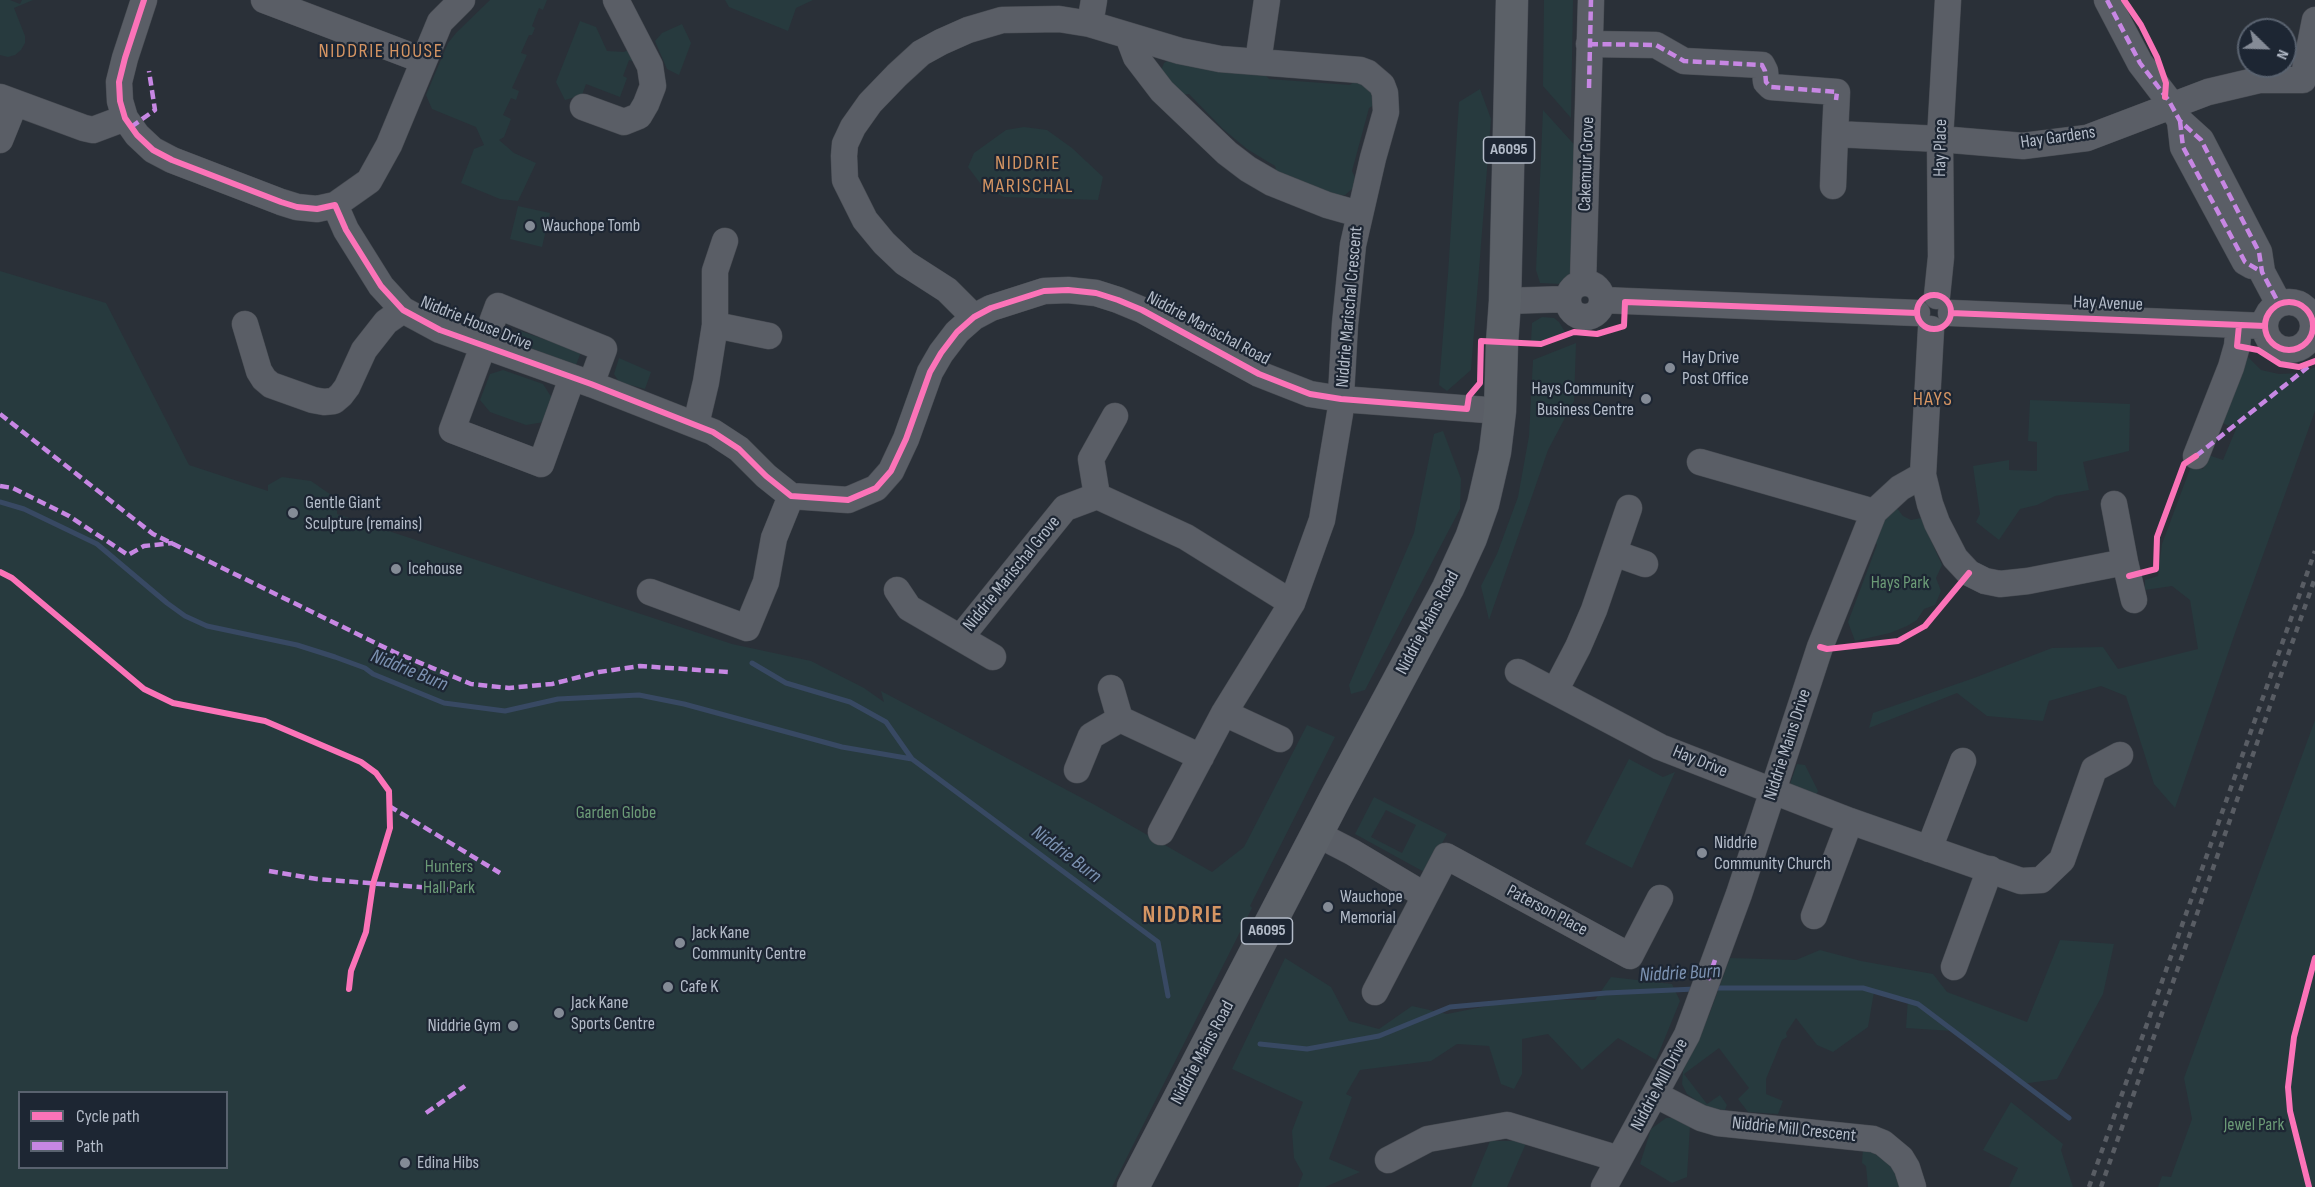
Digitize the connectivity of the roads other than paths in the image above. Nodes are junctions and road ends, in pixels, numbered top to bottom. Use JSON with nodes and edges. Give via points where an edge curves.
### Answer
{"nodes":[{"id":1,"x":144,"y":0,"type":"edge"},
{"id":2,"x":264,"y":0,"type":"edge"},
{"id":3,"x":462,"y":0,"type":"edge"},
{"id":4,"x":616,"y":0,"type":"edge"},
{"id":5,"x":1267,"y":0,"type":"edge"},
{"id":6,"x":1512,"y":0,"type":"edge"},
{"id":7,"x":1591,"y":0,"type":"edge"},
{"id":8,"x":1948,"y":0,"type":"edge"},
{"id":9,"x":2107,"y":0,"type":"edge"},
{"id":10,"x":1092,"y":12,"type":"edge"},
{"id":11,"x":2315,"y":20,"type":"edge"},
{"id":12,"x":1128,"y":36,"type":"junction"},
{"id":13,"x":1589,"y":44,"type":"junction"},
{"id":14,"x":422,"y":60,"type":"junction"},
{"id":15,"x":1258,"y":62,"type":"junction"},
{"id":16,"x":8,"y":100,"type":"edge"},
{"id":17,"x":583,"y":107,"type":"dead end"},
{"id":18,"x":2176,"y":114,"type":"junction"},
{"id":19,"x":125,"y":118,"type":"junction"},
{"id":20,"x":1835,"y":134,"type":"junction"},
{"id":21,"x":1940,"y":139,"type":"junction"},
{"id":22,"x":0,"y":140,"type":"edge"},
{"id":23,"x":1833,"y":186,"type":"dead end"},
{"id":24,"x":335,"y":205,"type":"junction"},
{"id":25,"x":1359,"y":214,"type":"junction"},
{"id":26,"x":725,"y":241,"type":"dead end"},
{"id":27,"x":1576,"y":291,"type":"junction"},
{"id":28,"x":1505,"y":301,"type":"junction"},
{"id":29,"x":2279,"y":304,"type":"junction"},
{"id":30,"x":403,"y":310,"type":"junction"},
{"id":31,"x":1934,"y":313,"type":"junction"},
{"id":32,"x":974,"y":317,"type":"junction"},
{"id":33,"x":245,"y":324,"type":"dead end"},
{"id":34,"x":715,"y":325,"type":"junction"},
{"id":35,"x":2239,"y":325,"type":"junction"},
{"id":36,"x":2265,"y":326,"type":"junction"},
{"id":37,"x":769,"y":336,"type":"dead end"},
{"id":38,"x":483,"y":345,"type":"junction"},
{"id":39,"x":581,"y":381,"type":"junction"},
{"id":40,"x":1341,"y":399,"type":"junction"},
{"id":41,"x":1500,"y":411,"type":"junction"},
{"id":42,"x":1114,"y":416,"type":"dead end"},
{"id":43,"x":696,"y":424,"type":"junction"},
{"id":44,"x":2196,"y":456,"type":"dead end"},
{"id":45,"x":1700,"y":462,"type":"dead end"},
{"id":46,"x":1923,"y":475,"type":"junction"},
{"id":47,"x":791,"y":496,"type":"junction"},
{"id":48,"x":1096,"y":496,"type":"junction"},
{"id":49,"x":2114,"y":504,"type":"dead end"},
{"id":50,"x":1629,"y":508,"type":"dead end"},
{"id":51,"x":1874,"y":512,"type":"junction"},
{"id":52,"x":1614,"y":553,"type":"junction"},
{"id":53,"x":2125,"y":562,"type":"junction"},
{"id":54,"x":1645,"y":564,"type":"dead end"},
{"id":55,"x":897,"y":590,"type":"dead end"},
{"id":56,"x":650,"y":592,"type":"dead end"},
{"id":57,"x":2134,"y":600,"type":"dead end"},
{"id":58,"x":1292,"y":603,"type":"junction"},
{"id":59,"x":960,"y":638,"type":"junction"},
{"id":60,"x":993,"y":657,"type":"dead end"},
{"id":61,"x":1518,"y":672,"type":"dead end"},
{"id":62,"x":1111,"y":688,"type":"dead end"},
{"id":63,"x":1555,"y":691,"type":"junction"},
{"id":64,"x":1224,"y":713,"type":"junction"},
{"id":65,"x":1120,"y":719,"type":"junction"},
{"id":66,"x":1280,"y":739,"type":"dead end"},
{"id":67,"x":2120,"y":755,"type":"dead end"},
{"id":68,"x":1201,"y":757,"type":"junction"},
{"id":69,"x":1963,"y":761,"type":"dead end"},
{"id":70,"x":1077,"y":770,"type":"dead end"},
{"id":71,"x":2094,"y":770,"type":"junction"},
{"id":72,"x":2069,"y":777,"type":"dead end"},
{"id":73,"x":1774,"y":791,"type":"junction"},
{"id":74,"x":1850,"y":821,"type":"junction"},
{"id":75,"x":1161,"y":832,"type":"dead end"},
{"id":76,"x":1317,"y":834,"type":"junction"},
{"id":77,"x":1929,"y":849,"type":"junction"},
{"id":78,"x":1990,"y":869,"type":"junction"},
{"id":79,"x":1424,"y":895,"type":"junction"},
{"id":80,"x":1660,"y":898,"type":"dead end"},
{"id":81,"x":1814,"y":916,"type":"dead end"},
{"id":82,"x":1954,"y":967,"type":"dead end"},
{"id":83,"x":1708,"y":979,"type":"joint"},
{"id":84,"x":1375,"y":992,"type":"dead end"},
{"id":85,"x":1656,"y":1095,"type":"junction"},
{"id":86,"x":1619,"y":1159,"type":"junction"},
{"id":87,"x":1388,"y":1160,"type":"dead end"},
{"id":88,"x":1133,"y":1187,"type":"edge"},
{"id":89,"x":1604,"y":1187,"type":"edge"},
{"id":90,"x":1913,"y":1187,"type":"edge"}],
"edges":[{"from":1,"to":19,"type":"street","via":[[119,82]]},
{"from":2,"to":14,"type":"street"},
{"from":3,"to":14,"type":"street","via":[[440,22]]},
{"from":4,"to":17,"type":"street","via":[[650,66],[653,86],[639,116],[624,122]]},
{"from":5,"to":15,"type":"street"},
{"from":6,"to":28,"type":"main road","name":"Niddrie Mains Road","number":"A6095"},
{"from":7,"to":13,"type":"street","name":"Cakemuir Grove"},
{"from":8,"to":21,"type":"street","name":"Hay Place"},
{"from":9,"to":18,"type":"street","via":[[2140,63]]},
{"from":10,"to":12,"type":"street","name":"Niddrie Marischal Crescent"},
{"from":10,"to":32,"type":"street","name":"Niddrie Marischal Crescent","via":[[1059,19],[1002,20],[941,42],[921,53],[870,103],[845,144],[845,180],[866,220],[905,263],[946,290]]},
{"from":11,"to":18,"type":"street","name":"Hay Gardens","via":[[2303,80],[2259,80],[2208,92]]},
{"from":12,"to":15,"type":"street","name":"Niddrie Marischal Crescent","via":[[1220,59]]},
{"from":12,"to":25,"type":"street","name":"Niddrie Marischal Crescent","via":[[1136,57],[1162,91],[1227,153],[1272,183]]},
{"from":13,"to":20,"type":"street","via":[[1656,45],[1684,61],[1762,65],[1771,87],[1837,92]]},
{"from":13,"to":27,"type":"street","name":"Cakemuir Grove"},
{"from":14,"to":24,"type":"street","via":[[389,145],[369,181]]},
{"from":15,"to":25,"type":"street","name":"Niddrie Marischal Crescent","via":[[1360,70],[1382,85],[1386,112]]},
{"from":16,"to":19,"type":"street","via":[[93,130]]},
{"from":16,"to":22,"type":"street"},
{"from":18,"to":21,"type":"street","name":"Hay Gardens","via":[[2087,138],[2022,146]]},
{"from":18,"to":29,"type":"street","via":[[2201,140],[2259,252],[2262,272]]},
{"from":19,"to":24,"type":"street","via":[[153,150],[172,160],[297,207],[317,209]]},
{"from":20,"to":21,"type":"street","name":"Hay Gardens"},
{"from":20,"to":23,"type":"street"},
{"from":21,"to":31,"type":"street","name":"Hay Place","via":[[1941,257]]},
{"from":24,"to":30,"type":"street","name":"Niddrie House Drive","via":[[381,286]]},
{"from":25,"to":40,"type":"street","name":"Niddrie Marischal Crescent"},
{"from":26,"to":34,"type":"street","via":[[715,272]]},
{"from":27,"to":28,"type":"street"},
{"from":27,"to":31,"type":"street","name":"Hay Avenue","via":[[1597,288],[1602,300]]},
{"from":28,"to":41,"type":"main road","name":"Niddrie Mains Road","number":"A6095"},
{"from":29,"to":36,"type":"street","via":[[2268,313]]},
{"from":29,"to":36,"type":"street","via":[[2295,302],[2308,310],[2313,325],[2308,340],[2297,349],[2282,349],[2270,340]]},
{"from":30,"to":33,"type":"street","via":[[386,322],[364,350],[341,395],[324,402],[271,385],[264,379]]},
{"from":30,"to":38,"type":"street","name":"Niddrie House Drive","via":[[440,330]]},
{"from":31,"to":35,"type":"street","name":"Hay Avenue"},
{"from":31,"to":46,"type":"street"},
{"from":32,"to":40,"type":"street","name":"Niddrie Marischal Road","via":[[1044,291],[1096,293],[1142,310],[1288,387]]},
{"from":32,"to":47,"type":"street","name":"Niddrie Marischal Road","via":[[940,353],[891,471],[876,488],[848,500]]},
{"from":34,"to":37,"type":"street"},
{"from":34,"to":43,"type":"street"},
{"from":35,"to":36,"type":"street","name":"Hay Avenue"},
{"from":35,"to":44,"type":"street","via":[[2231,367]]},
{"from":38,"to":39,"type":"street","name":"Niddrie House Drive"},
{"from":38,"to":39,"type":"street","via":[[498,306],[604,350]]},
{"from":38,"to":39,"type":"street","via":[[452,430],[541,464]]},
{"from":39,"to":43,"type":"street","name":"Niddrie House Drive"},
{"from":40,"to":41,"type":"street","name":"Niddrie Marischal Road"},
{"from":40,"to":58,"type":"street","via":[[1322,520]]},
{"from":41,"to":76,"type":"main road","name":"Niddrie Mains Road","number":"A6095","via":[[1478,521],[1448,588]]},
{"from":42,"to":48,"type":"street","via":[[1091,459]]},
{"from":43,"to":47,"type":"street","name":"Niddrie House Drive","via":[[739,449]]},
{"from":45,"to":51,"type":"street"},
{"from":46,"to":51,"type":"street","name":"Niddrie Mains Drive","via":[[1900,488]]},
{"from":46,"to":53,"type":"street","via":[[1945,542],[1962,566],[1976,577],[2009,584]]},
{"from":47,"to":56,"type":"street","via":[[774,538],[766,582],[747,628]]},
{"from":48,"to":58,"type":"street","via":[[1186,537]]},
{"from":48,"to":59,"type":"street","name":"Niddrie Marischal Grove","via":[[1065,508]]},
{"from":49,"to":53,"type":"street"},
{"from":50,"to":52,"type":"street"},
{"from":51,"to":73,"type":"street","name":"Niddrie Mains Drive","via":[[1820,647]]},
{"from":52,"to":54,"type":"street"},
{"from":52,"to":63,"type":"street","via":[[1586,629]]},
{"from":53,"to":57,"type":"street"},
{"from":55,"to":59,"type":"street","name":"Niddrie Marischal Grove","via":[[909,608]]},
{"from":58,"to":64,"type":"street"},
{"from":59,"to":60,"type":"street","name":"Niddrie Marischal Grove"},
{"from":61,"to":63,"type":"street","name":"Hay Drive"},
{"from":62,"to":65,"type":"street"},
{"from":63,"to":73,"type":"street","name":"Hay Drive","via":[[1660,747]]},
{"from":64,"to":66,"type":"street"},
{"from":64,"to":68,"type":"street"},
{"from":65,"to":68,"type":"street"},
{"from":65,"to":70,"type":"street","via":[[1091,736]]},
{"from":67,"to":71,"type":"street"},
{"from":68,"to":75,"type":"street"},
{"from":69,"to":77,"type":"street"},
{"from":71,"to":72,"type":"street"},
{"from":71,"to":78,"type":"street","name":"Hay Drive","via":[[2062,860],[2041,880],[2021,881]]},
{"from":73,"to":74,"type":"street","name":"Hay Drive"},
{"from":73,"to":83,"type":"street","name":"Niddrie Mains Drive"},
{"from":74,"to":77,"type":"street","name":"Hay Drive"},
{"from":74,"to":81,"type":"street"},
{"from":76,"to":79,"type":"street"},
{"from":76,"to":88,"type":"main road","name":"Niddrie Mains Road","number":"A6095"},
{"from":77,"to":78,"type":"street","name":"Hay Drive"},
{"from":78,"to":82,"type":"street"},
{"from":79,"to":80,"type":"street","name":"Paterson Place","via":[[1446,856],[1630,956]]},
{"from":79,"to":84,"type":"street","name":"Paterson Place"},
{"from":83,"to":85,"type":"street","name":"Niddrie Mill Drive","via":[[1687,1035]]},
{"from":85,"to":86,"type":"street","name":"Niddrie Mill Drive"},
{"from":85,"to":90,"type":"street","name":"Niddrie Mill Crescent","via":[[1718,1123],[1873,1139],[1901,1158]]},
{"from":86,"to":87,"type":"street","via":[[1507,1125],[1428,1139]]},
{"from":86,"to":89,"type":"street","name":"Niddrie Mill Drive"}]}
